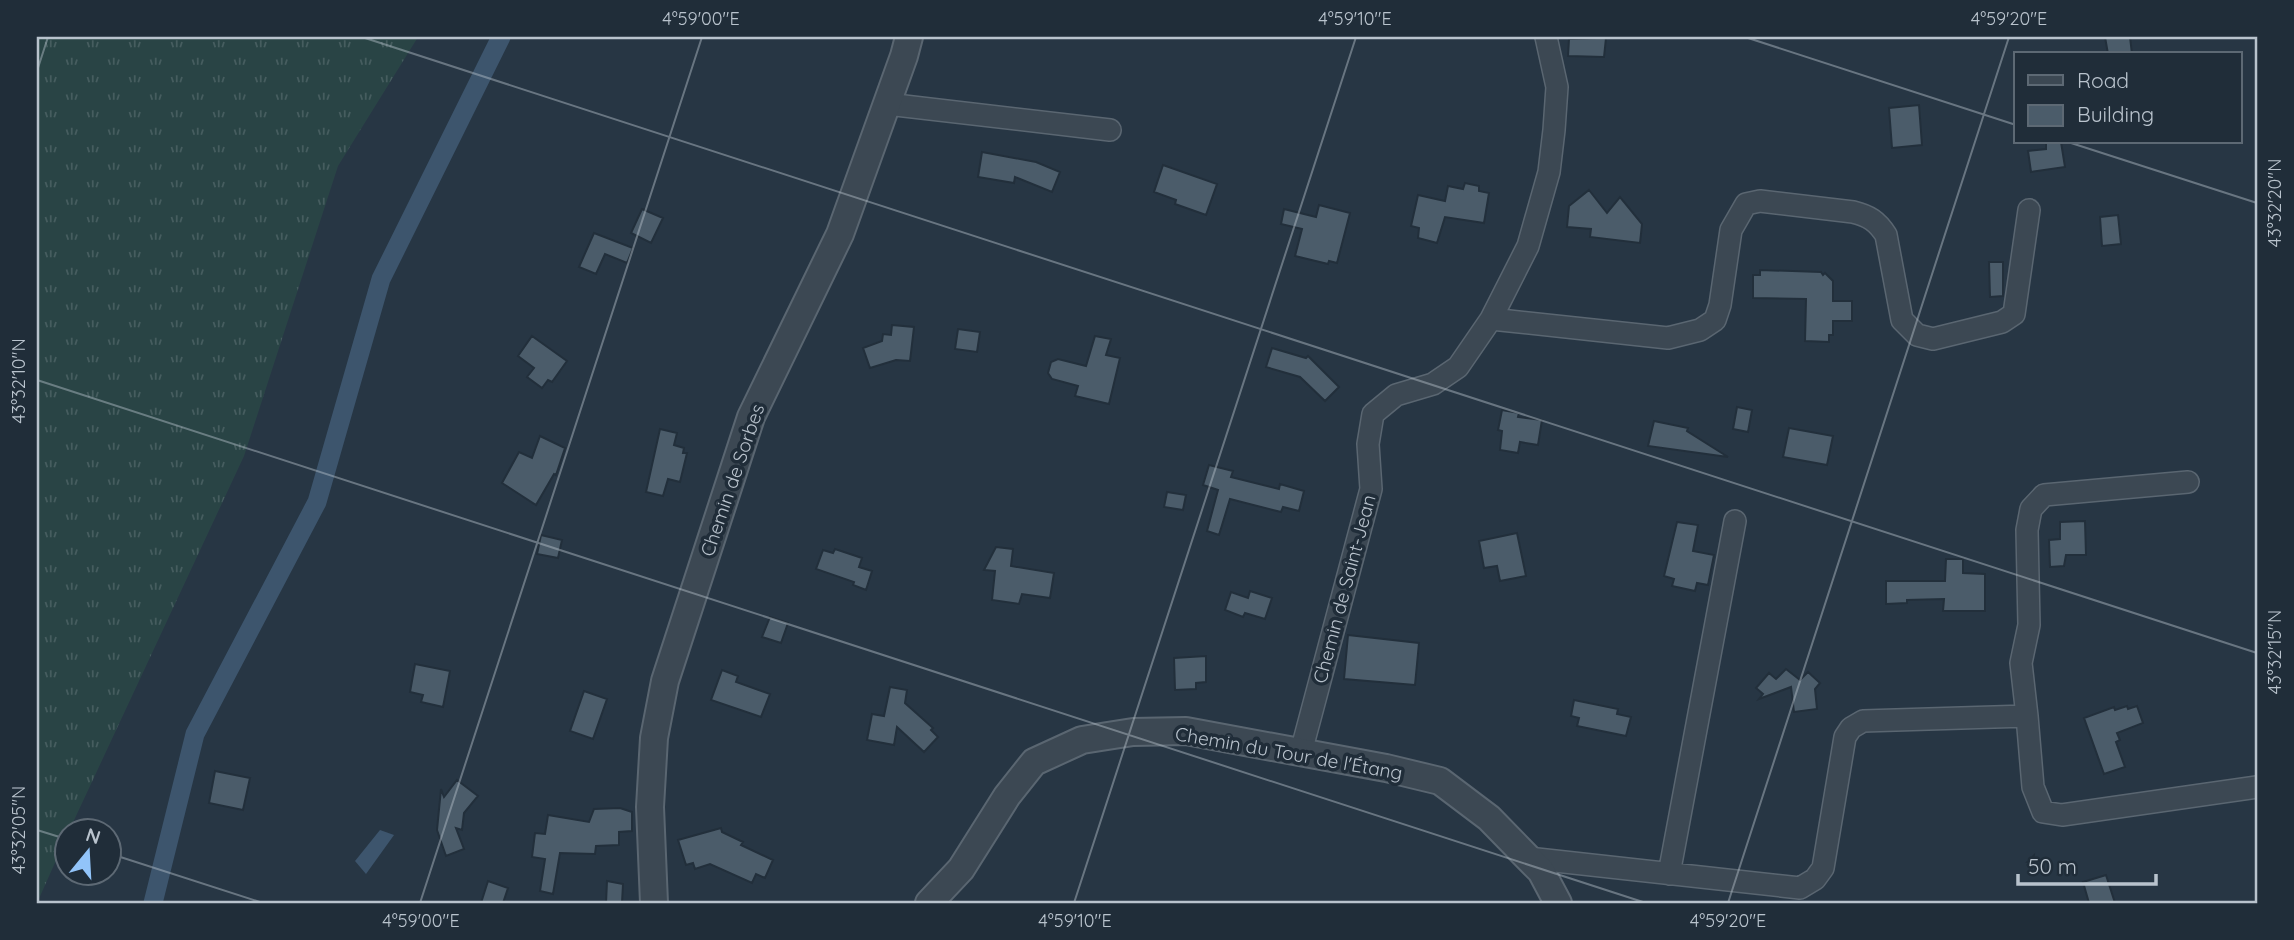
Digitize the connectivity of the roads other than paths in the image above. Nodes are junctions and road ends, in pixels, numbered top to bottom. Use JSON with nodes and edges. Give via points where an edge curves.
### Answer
{"nodes":[{"id":1,"x":909,"y":37,"type":"edge"},
{"id":2,"x":1546,"y":37,"type":"edge"},
{"id":3,"x":887,"y":104,"type":"junction"},
{"id":4,"x":1110,"y":131,"type":"dead end"},
{"id":5,"x":2029,"y":210,"type":"dead end"},
{"id":6,"x":1491,"y":319,"type":"junction"},
{"id":7,"x":2188,"y":482,"type":"dead end"},
{"id":8,"x":1735,"y":521,"type":"dead end"},
{"id":9,"x":2026,"y":716,"type":"junction"},
{"id":10,"x":1301,"y":752,"type":"junction"},
{"id":11,"x":2257,"y":787,"type":"edge"},
{"id":12,"x":1528,"y":858,"type":"junction"},
{"id":13,"x":1669,"y":874,"type":"junction"},
{"id":14,"x":1771,"y":895,"type":"edge"},
{"id":15,"x":654,"y":903,"type":"edge"},
{"id":16,"x":929,"y":903,"type":"edge"},
{"id":17,"x":1558,"y":903,"type":"edge"}],
"edges":[{"from":1,"to":3,"type":"street","name":"Chemin de Sorbes"},
{"from":2,"to":6,"type":"street","name":"Chemin de Saint-Jean","via":[[1557,87],[1549,172],[1528,246]]},
{"from":3,"to":4,"type":"street"},
{"from":3,"to":15,"type":"street","name":"Chemin de Sorbes","via":[[840,234],[751,417],[665,681],[654,738],[650,807]]},
{"from":5,"to":6,"type":"street","via":[[2014,314],[2002,322],[1933,339],[1917,335],[1902,320],[1886,235],[1879,224],[1853,212],[1760,201],[1746,204],[1731,230],[1720,305],[1715,320],[1700,330],[1668,338]]},
{"from":6,"to":10,"type":"street","name":"Chemin de Saint-Jean","via":[[1458,367],[1433,384],[1395,395],[1373,414],[1368,444],[1371,489]]},
{"from":7,"to":9,"type":"street","via":[[2045,495],[2031,509],[2027,530],[2029,625],[2021,663]]},
{"from":8,"to":13,"type":"street"},
{"from":9,"to":11,"type":"street","via":[[2033,788],[2043,812],[2062,815]]},
{"from":9,"to":14,"type":"street","via":[[1863,721],[1851,728],[1845,737],[1823,868],[1800,888]]},
{"from":10,"to":12,"type":"street","name":"Chemin du Tour de l'Étang","via":[[1440,782],[1489,818]]},
{"from":10,"to":16,"type":"street","name":"Chemin du Tour de l'Étang","via":[[1186,731],[1133,732],[1082,740],[1034,762],[961,869]]},
{"from":12,"to":13,"type":"street"},
{"from":12,"to":17,"type":"street","name":"Chemin du Tour de l'Étang","via":[[1541,871]]},
{"from":13,"to":14,"type":"street"}]}
